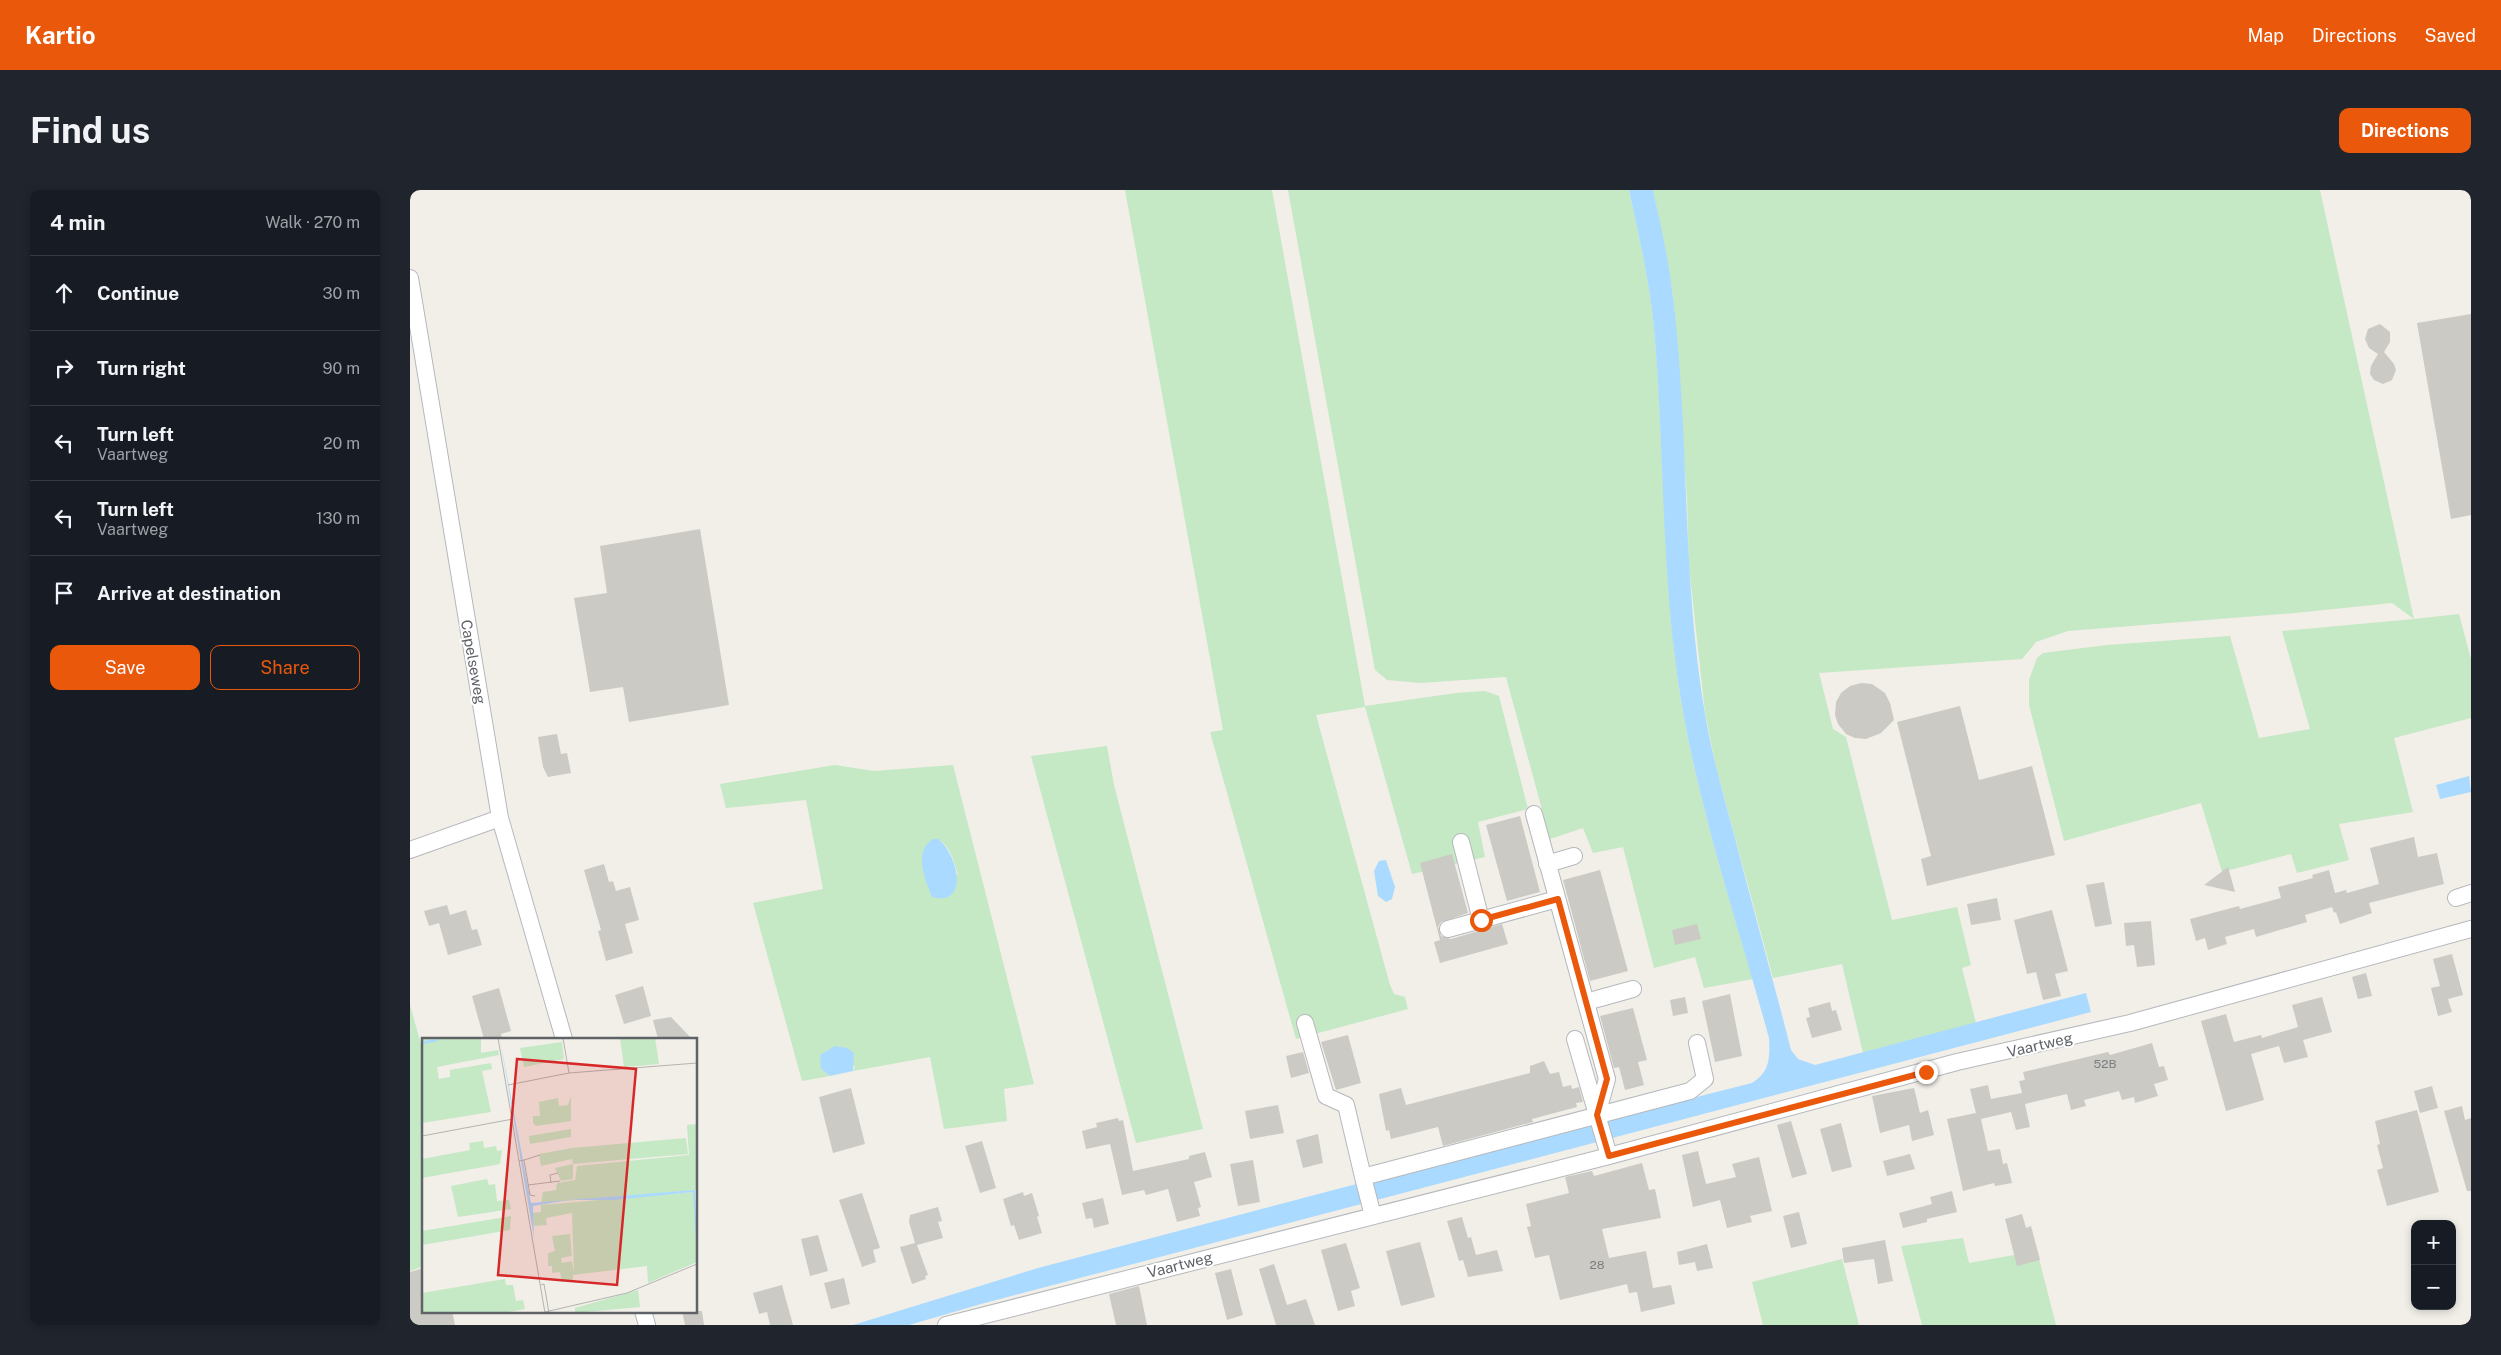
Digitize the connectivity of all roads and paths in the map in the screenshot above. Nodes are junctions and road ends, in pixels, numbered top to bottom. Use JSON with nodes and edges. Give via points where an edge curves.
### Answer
{"nodes":[{"id":1,"x":410,"y":278,"type":"edge"},
{"id":2,"x":1534,"y":814,"type":"dead end"},
{"id":3,"x":500,"y":818,"type":"junction"},
{"id":4,"x":1460,"y":842,"type":"dead end"},
{"id":5,"x":410,"y":850,"type":"edge"},
{"id":6,"x":1574,"y":856,"type":"dead end"},
{"id":7,"x":1547,"y":864,"type":"junction"},
{"id":8,"x":1558,"y":899,"type":"junction"},
{"id":9,"x":1481,"y":920,"type":"junction"},
{"id":10,"x":1448,"y":929,"type":"dead end"},
{"id":11,"x":2471,"y":929,"type":"edge"},
{"id":12,"x":1632,"y":989,"type":"dead end"},
{"id":13,"x":1586,"y":1002,"type":"junction"},
{"id":14,"x":1305,"y":1023,"type":"dead end"},
{"id":15,"x":564,"y":1038,"type":"edge"},
{"id":16,"x":1575,"y":1039,"type":"dead end"},
{"id":17,"x":1697,"y":1042,"type":"dead end"},
{"id":18,"x":1600,"y":1127,"type":"junction"},
{"id":19,"x":1609,"y":1156,"type":"junction"},
{"id":20,"x":1364,"y":1180,"type":"junction"},
{"id":21,"x":1371,"y":1209,"type":"junction"},
{"id":22,"x":643,"y":1312,"type":"edge"},
{"id":23,"x":988,"y":1320,"type":"edge"},
{"id":24,"x":647,"y":1325,"type":"edge"},
{"id":25,"x":946,"y":1325,"type":"edge"}],
"edges":[{"from":1,"to":3,"type":"street","name":"Capelseweg"},
{"from":2,"to":7,"type":"street"},
{"from":3,"to":5,"type":"street"},
{"from":3,"to":15,"type":"street","name":"Capelseweg"},
{"from":4,"to":9,"type":"street"},
{"from":6,"to":7,"type":"street"},
{"from":7,"to":8,"type":"street"},
{"from":8,"to":9,"type":"street"},
{"from":8,"to":13,"type":"street"},
{"from":9,"to":10,"type":"street"},
{"from":11,"to":19,"type":"street","name":"Vaartweg","via":[[2130,1023],[1957,1062]]},
{"from":12,"to":13,"type":"street"},
{"from":13,"to":18,"type":"street","via":[[1607,1079]]},
{"from":14,"to":20,"type":"street","via":[[1326,1096],[1346,1104]]},
{"from":16,"to":18,"type":"street"},
{"from":17,"to":18,"type":"street","via":[[1705,1079],[1690,1090]]},
{"from":18,"to":19,"type":"street"},
{"from":18,"to":20,"type":"street"},
{"from":19,"to":21,"type":"street","name":"Vaartweg"},
{"from":20,"to":21,"type":"street"},
{"from":21,"to":23,"type":"street","name":"Vaartweg"},
{"from":22,"to":24,"type":"street"},
{"from":23,"to":25,"type":"street","name":"Vaartweg"}]}
